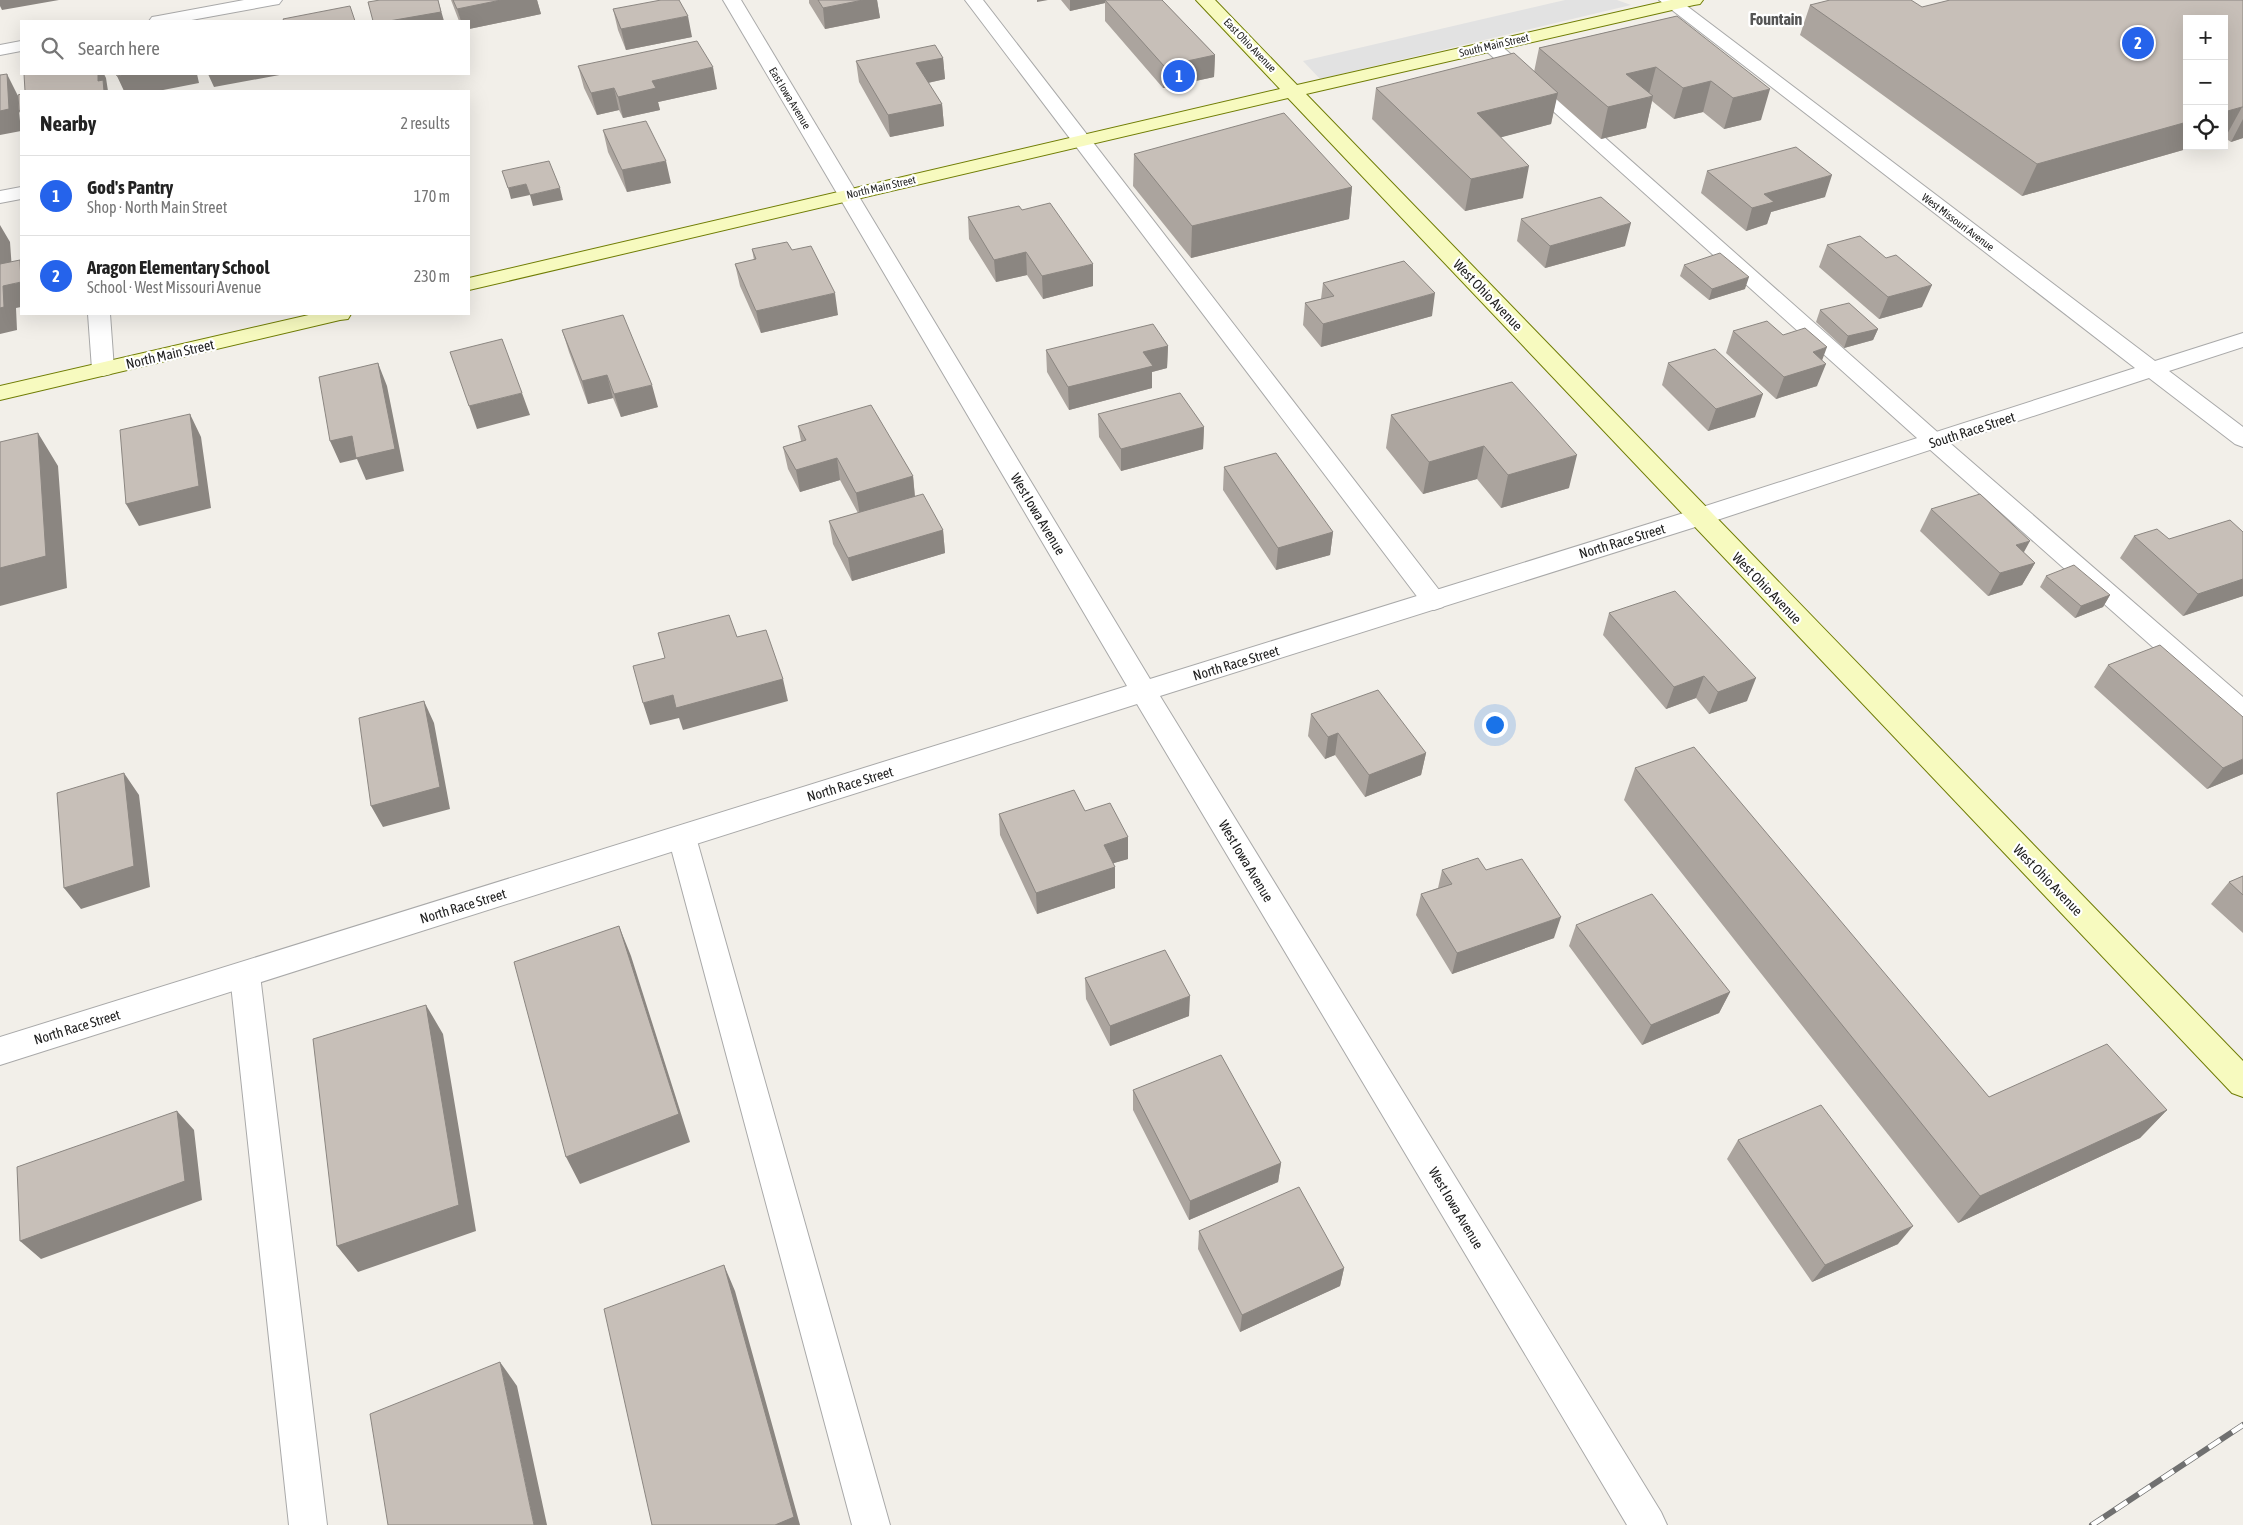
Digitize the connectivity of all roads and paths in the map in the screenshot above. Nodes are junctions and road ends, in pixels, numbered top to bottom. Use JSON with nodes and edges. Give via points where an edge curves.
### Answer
{"nodes":[{"id":1,"x":273,"y":0,"type":"edge"},
{"id":2,"x":732,"y":0,"type":"edge"},
{"id":3,"x":974,"y":0,"type":"edge"},
{"id":4,"x":1205,"y":0,"type":"edge"},
{"id":5,"x":1694,"y":0,"type":"edge"},
{"id":6,"x":1671,"y":2,"type":"edge"},
{"id":7,"x":163,"y":20,"type":"edge"},
{"id":8,"x":20,"y":46,"type":"edge"},
{"id":9,"x":1490,"y":46,"type":"junction"},
{"id":10,"x":0,"y":50,"type":"edge"},
{"id":11,"x":1294,"y":91,"type":"junction"},
{"id":12,"x":1081,"y":141,"type":"junction"},
{"id":13,"x":20,"y":193,"type":"edge"},
{"id":14,"x":848,"y":195,"type":"junction"},
{"id":15,"x":0,"y":197,"type":"edge"},
{"id":16,"x":470,"y":284,"type":"edge"},
{"id":17,"x":99,"y":315,"type":"edge"},
{"id":18,"x":336,"y":315,"type":"edge"},
{"id":19,"x":2243,"y":340,"type":"edge"},
{"id":20,"x":103,"y":369,"type":"junction"},
{"id":21,"x":2152,"y":371,"type":"junction"},
{"id":22,"x":0,"y":393,"type":"edge"},
{"id":23,"x":2243,"y":439,"type":"edge"},
{"id":24,"x":1934,"y":442,"type":"junction"},
{"id":25,"x":1699,"y":517,"type":"junction"},
{"id":26,"x":1434,"y":601,"type":"junction"},
{"id":27,"x":1144,"y":692,"type":"junction"},
{"id":28,"x":2243,"y":712,"type":"edge"},
{"id":29,"x":682,"y":837,"type":"junction"},
{"id":30,"x":244,"y":975,"type":"junction"},
{"id":31,"x":0,"y":1051,"type":"edge"},
{"id":32,"x":2243,"y":1083,"type":"edge"},
{"id":33,"x":308,"y":1525,"type":"edge"},
{"id":34,"x":871,"y":1525,"type":"edge"},
{"id":35,"x":1648,"y":1525,"type":"edge"}],
"edges":[{"from":1,"to":7,"type":"street"},
{"from":2,"to":14,"type":"street","name":"East Iowa Avenue"},
{"from":3,"to":12,"type":"street"},
{"from":4,"to":11,"type":"main road","name":"East Ohio Avenue"},
{"from":5,"to":6,"type":"main road","name":"South Main Street"},
{"from":6,"to":9,"type":"main road","name":"South Main Street"},
{"from":6,"to":21,"type":"street","name":"West Missouri Avenue"},
{"from":8,"to":10,"type":"street"},
{"from":9,"to":11,"type":"main road","name":"South Main Street"},
{"from":9,"to":24,"type":"street"},
{"from":11,"to":12,"type":"main road","name":"North Main Street"},
{"from":11,"to":25,"type":"main road","name":"West Ohio Avenue"},
{"from":12,"to":14,"type":"main road","name":"North Main Street"},
{"from":12,"to":26,"type":"street"},
{"from":13,"to":15,"type":"street"},
{"from":14,"to":16,"type":"main road","name":"North Main Street"},
{"from":14,"to":27,"type":"street","name":"West Iowa Avenue"},
{"from":17,"to":20,"type":"street"},
{"from":18,"to":20,"type":"main road","name":"North Main Street"},
{"from":19,"to":21,"type":"street","name":"South Race Street"},
{"from":20,"to":22,"type":"main road","name":"North Main Street"},
{"from":21,"to":23,"type":"street","name":"West Missouri Avenue"},
{"from":21,"to":24,"type":"street","name":"South Race Street"},
{"from":24,"to":25,"type":"street","name":"South Race Street"},
{"from":24,"to":28,"type":"street"},
{"from":25,"to":26,"type":"street","name":"North Race Street"},
{"from":25,"to":32,"type":"main road","name":"West Ohio Avenue"},
{"from":26,"to":27,"type":"street","name":"North Race Street"},
{"from":27,"to":29,"type":"street","name":"North Race Street"},
{"from":27,"to":35,"type":"street","name":"West Iowa Avenue"},
{"from":29,"to":30,"type":"street","name":"North Race Street"},
{"from":29,"to":34,"type":"street"},
{"from":30,"to":31,"type":"street","name":"North Race Street"},
{"from":30,"to":33,"type":"street"}]}
